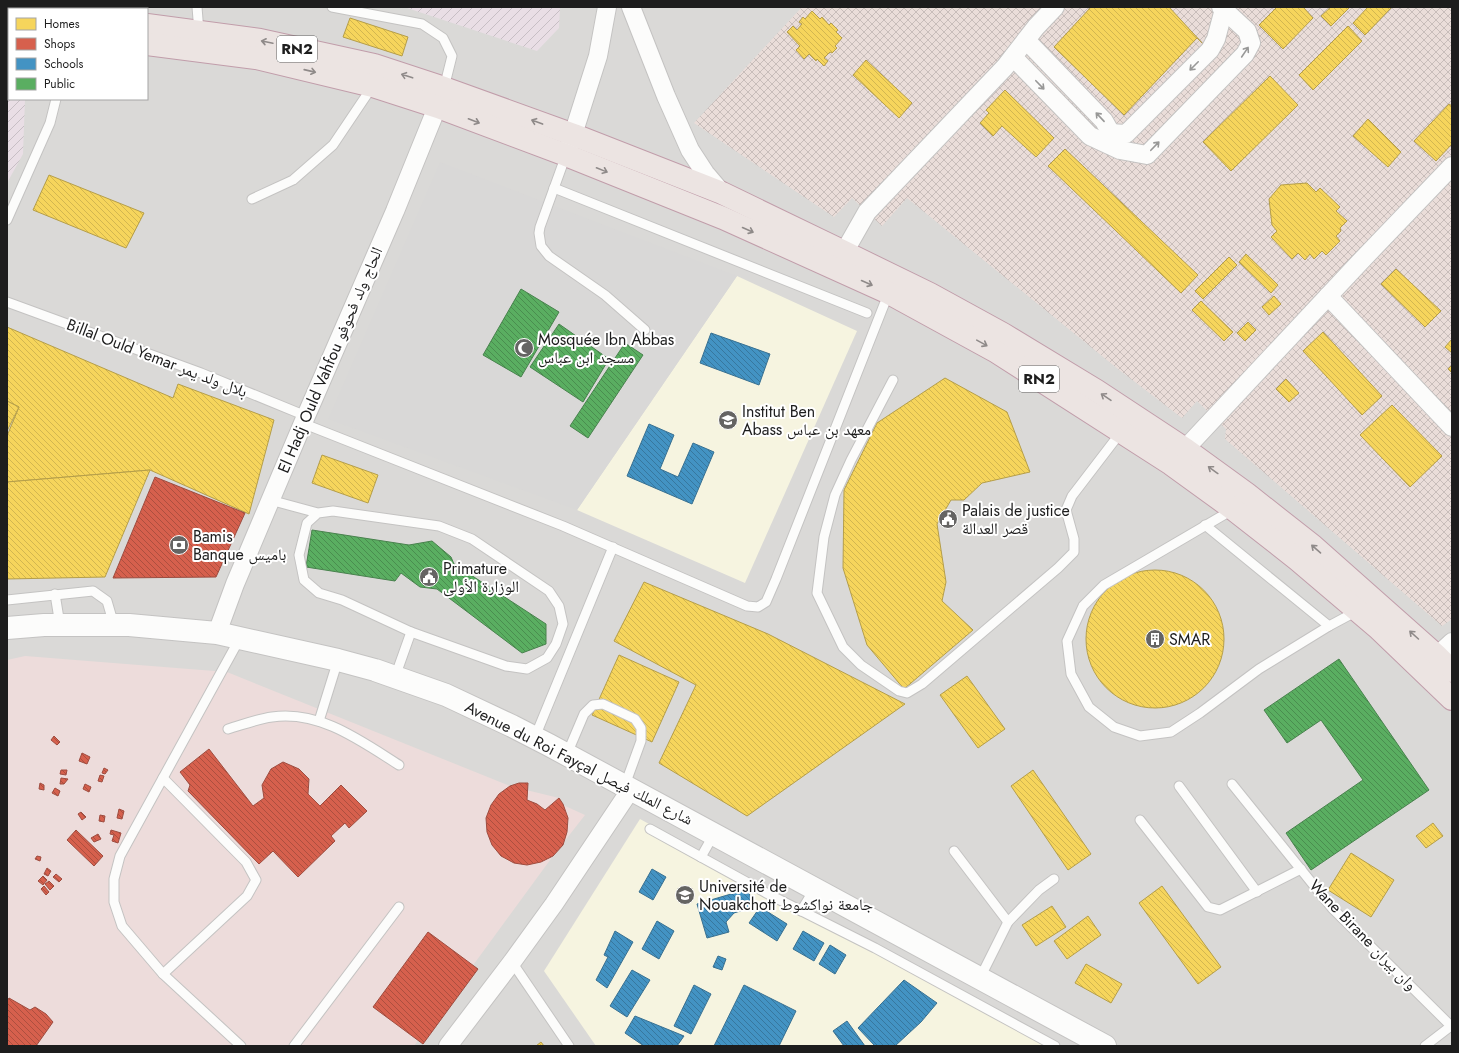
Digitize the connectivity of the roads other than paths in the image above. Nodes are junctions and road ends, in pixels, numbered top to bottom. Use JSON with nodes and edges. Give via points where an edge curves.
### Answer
{"nodes":[{"id":1,"x":197,"y":7,"type":"edge"},
{"id":2,"x":332,"y":7,"type":"edge"},
{"id":3,"x":607,"y":7,"type":"edge"},
{"id":4,"x":631,"y":7,"type":"edge"},
{"id":5,"x":1055,"y":7,"type":"edge"},
{"id":6,"x":1222,"y":8,"type":"edge"},
{"id":7,"x":148,"y":25,"type":"edge"},
{"id":8,"x":1026,"y":40,"type":"junction"},
{"id":9,"x":200,"y":42,"type":"junction"},
{"id":10,"x":148,"y":44,"type":"edge"},
{"id":11,"x":1013,"y":57,"type":"junction"},
{"id":12,"x":373,"y":86,"type":"junction"},
{"id":13,"x":441,"y":98,"type":"junction"},
{"id":14,"x":56,"y":100,"type":"edge"},
{"id":15,"x":1110,"y":132,"type":"junction"},
{"id":16,"x":574,"y":135,"type":"junction"},
{"id":17,"x":1120,"y":150,"type":"junction"},
{"id":18,"x":566,"y":155,"type":"junction"},
{"id":19,"x":1452,"y":166,"type":"edge"},
{"id":20,"x":554,"y":188,"type":"junction"},
{"id":21,"x":722,"y":193,"type":"junction"},
{"id":22,"x":252,"y":199,"type":"dead end"},
{"id":23,"x":723,"y":218,"type":"junction"},
{"id":24,"x":7,"y":220,"type":"edge"},
{"id":25,"x":840,"y":260,"type":"junction"},
{"id":26,"x":893,"y":285,"type":"junction"},
{"id":27,"x":1328,"y":296,"type":"junction"},
{"id":28,"x":7,"y":302,"type":"edge"},
{"id":29,"x":866,"y":313,"type":"dead end"},
{"id":30,"x":645,"y":330,"type":"dead end"},
{"id":31,"x":893,"y":380,"type":"dead end"},
{"id":32,"x":304,"y":419,"type":"junction"},
{"id":33,"x":1452,"y":427,"type":"edge"},
{"id":34,"x":1121,"y":432,"type":"junction"},
{"id":35,"x":1185,"y":449,"type":"junction"},
{"id":36,"x":270,"y":500,"type":"junction"},
{"id":37,"x":1233,"y":509,"type":"junction"},
{"id":38,"x":318,"y":513,"type":"junction"},
{"id":39,"x":1205,"y":525,"type":"junction"},
{"id":40,"x":613,"y":547,"type":"junction"},
{"id":41,"x":55,"y":594,"type":"junction"},
{"id":42,"x":7,"y":600,"type":"edge"},
{"id":43,"x":1358,"y":611,"type":"junction"},
{"id":44,"x":8,"y":624,"type":"edge"},
{"id":45,"x":60,"y":625,"type":"junction"},
{"id":46,"x":114,"y":625,"type":"junction"},
{"id":47,"x":1329,"y":626,"type":"junction"},
{"id":48,"x":411,"y":632,"type":"junction"},
{"id":49,"x":217,"y":633,"type":"junction"},
{"id":50,"x":240,"y":638,"type":"junction"},
{"id":51,"x":338,"y":660,"type":"junction"},
{"id":52,"x":1441,"y":660,"type":"edge"},
{"id":53,"x":395,"y":677,"type":"junction"},
{"id":54,"x":1452,"y":699,"type":"edge"},
{"id":55,"x":319,"y":721,"type":"junction"},
{"id":56,"x":228,"y":729,"type":"dead end"},
{"id":57,"x":535,"y":737,"type":"junction"},
{"id":58,"x":567,"y":754,"type":"junction"},
{"id":59,"x":399,"y":765,"type":"dead end"},
{"id":60,"x":163,"y":778,"type":"junction"},
{"id":61,"x":1232,"y":784,"type":"dead end"},
{"id":62,"x":1179,"y":786,"type":"dead end"},
{"id":63,"x":628,"y":787,"type":"junction"},
{"id":64,"x":1140,"y":820,"type":"dead end"},
{"id":65,"x":650,"y":830,"type":"dead end"},
{"id":66,"x":714,"y":834,"type":"junction"},
{"id":67,"x":954,"y":851,"type":"dead end"},
{"id":68,"x":700,"y":857,"type":"junction"},
{"id":69,"x":1300,"y":869,"type":"junction"},
{"id":70,"x":1054,"y":879,"type":"dead end"},
{"id":71,"x":815,"y":888,"type":"junction"},
{"id":72,"x":1257,"y":892,"type":"junction"},
{"id":73,"x":399,"y":908,"type":"dead end"},
{"id":74,"x":801,"y":911,"type":"junction"},
{"id":75,"x":1008,"y":922,"type":"junction"},
{"id":76,"x":512,"y":962,"type":"junction"},
{"id":77,"x":163,"y":974,"type":"junction"},
{"id":78,"x":980,"y":978,"type":"junction"},
{"id":79,"x":1451,"y":1027,"type":"edge"},
{"id":80,"x":1091,"y":1041,"type":"edge"},
{"id":81,"x":241,"y":1046,"type":"edge"},
{"id":82,"x":294,"y":1046,"type":"edge"},
{"id":83,"x":448,"y":1046,"type":"edge"},
{"id":84,"x":570,"y":1046,"type":"edge"},
{"id":85,"x":1055,"y":1046,"type":"edge"},
{"id":86,"x":1425,"y":1046,"type":"edge"}],
"edges":[{"from":1,"to":9,"type":"lane"},
{"from":2,"to":13,"type":"lane","via":[[422,24],[443,38],[452,56]]},
{"from":3,"to":16,"type":"street","via":[[598,56]]},
{"from":4,"to":21,"type":"street","via":[[690,150]]},
{"from":5,"to":8,"type":"street"},
{"from":6,"to":15,"type":"street","one_way":true,"via":[[1216,38],[1210,50],[1126,134]]},
{"from":17,"to":6,"type":"street","one_way":true,"via":[[1147,154],[1245,54],[1251,43],[1247,31]]},
{"from":7,"to":9,"type":"highway","number":"RN2"},
{"from":8,"to":11,"type":"street"},
{"from":15,"to":8,"type":"street","one_way":true,"via":[[1104,121]]},
{"from":9,"to":10,"type":"highway","number":"RN2"},
{"from":9,"to":12,"type":"highway","number":"RN2","one_way":true},
{"from":13,"to":9,"type":"highway","number":"RN2","one_way":true,"via":[[374,65],[260,40]]},
{"from":11,"to":17,"type":"street","one_way":true,"via":[[1090,136]]},
{"from":11,"to":25,"type":"street","via":[[867,212]]},
{"from":12,"to":13,"type":"highway","number":"RN2"},
{"from":12,"to":22,"type":"lane","via":[[333,145],[293,180]]},
{"from":16,"to":13,"type":"highway","number":"RN2","one_way":true},
{"from":13,"to":18,"type":"highway","number":"RN2","one_way":true},
{"from":13,"to":32,"type":"street","name":"El Hadj Ould Vahfou الحاج ولد فحوفو","via":[[395,211]]},
{"from":14,"to":24,"type":"lane","via":[[50,123]]},
{"from":15,"to":17,"type":"street"},
{"from":16,"to":18,"type":"street"},
{"from":16,"to":21,"type":"highway","number":"RN2"},
{"from":18,"to":20,"type":"lane"},
{"from":18,"to":23,"type":"highway","number":"RN2","one_way":true},
{"from":19,"to":27,"type":"street"},
{"from":20,"to":29,"type":"lane"},
{"from":20,"to":30,"type":"lane","via":[[539,233],[544,252],[605,295]]},
{"from":21,"to":23,"type":"street"},
{"from":21,"to":25,"type":"highway","number":"RN2"},
{"from":23,"to":25,"type":"highway","number":"RN2","one_way":true},
{"from":25,"to":26,"type":"highway","number":"RN2"},
{"from":26,"to":34,"type":"highway","number":"RN2","one_way":true},
{"from":35,"to":26,"type":"highway","number":"RN2","one_way":true,"via":[[1097,391],[1003,334]]},
{"from":26,"to":40,"type":"lane","name":"Billal Ould Yemar بلال ولد يمر","via":[[766,602],[758,607],[747,606]]},
{"from":27,"to":33,"type":"street"},
{"from":27,"to":35,"type":"street"},
{"from":28,"to":32,"type":"lane","name":"Billal Ould Yemar بلال ولد يمر","via":[[202,373]]},
{"from":31,"to":34,"type":"lane","via":[[835,495],[824,537],[816,593],[843,647],[861,665],[899,692],[907,693],[922,684],[1074,552],[1074,539],[1066,510],[1072,496]]},
{"from":32,"to":36,"type":"street","name":"El Hadj Ould Vahfou الحاج ولد فحوفو"},
{"from":32,"to":40,"type":"lane","name":"Billal Ould Yemar بلال ولد يمر"},
{"from":34,"to":37,"type":"highway","number":"RN2"},
{"from":52,"to":35,"type":"highway","number":"RN2","one_way":true,"via":[[1312,546]]},
{"from":36,"to":38,"type":"lane"},
{"from":36,"to":49,"type":"street","name":"El Hadj Ould Vahfou الحاج ولد فحوفو"},
{"from":37,"to":39,"type":"lane"},
{"from":37,"to":43,"type":"highway","number":"RN2"},
{"from":38,"to":48,"type":"lane","via":[[307,523],[299,555],[304,580],[319,593],[342,600]]},
{"from":38,"to":48,"type":"lane","via":[[333,511],[439,526],[472,539],[549,591],[559,606],[563,624],[548,658],[527,669],[506,666]]},
{"from":39,"to":47,"type":"lane"},
{"from":39,"to":47,"type":"lane","via":[[1104,585],[1082,606],[1067,641],[1071,674],[1089,707],[1114,727],[1140,736],[1171,732],[1259,669]]},
{"from":40,"to":57,"type":"lane"},
{"from":41,"to":42,"type":"lane"},
{"from":41,"to":45,"type":"lane"},
{"from":41,"to":46,"type":"lane","via":[[93,591],[107,601]]},
{"from":43,"to":47,"type":"lane"},
{"from":43,"to":52,"type":"highway","number":"RN2"},
{"from":44,"to":45,"type":"street","name":"Avenue du Roi Fayçal شارع الملك فيصل"},
{"from":45,"to":46,"type":"street","name":"Avenue du Roi Fayçal شارع الملك فيصل"},
{"from":46,"to":49,"type":"street","name":"Avenue du Roi Fayçal شارع الملك فيصل"},
{"from":48,"to":53,"type":"lane"},
{"from":49,"to":50,"type":"street","name":"Avenue du Roi Fayçal شارع الملك فيصل"},
{"from":50,"to":51,"type":"street","name":"Avenue du Roi Fayçal شارع الملك فيصل"},
{"from":50,"to":60,"type":"lane"},
{"from":51,"to":53,"type":"street","name":"Avenue du Roi Fayçal شارع الملك فيصل"},
{"from":51,"to":55,"type":"lane"},
{"from":52,"to":54,"type":"highway","number":"RN2"},
{"from":53,"to":57,"type":"street","name":"Avenue du Roi Fayçal شارع الملك فيصل","via":[[446,695]]},
{"from":55,"to":56,"type":"lane","via":[[303,716],[272,717]]},
{"from":55,"to":59,"type":"lane","via":[[346,732]]},
{"from":57,"to":58,"type":"street","name":"Avenue du Roi Fayçal شارع الملك فيصل"},
{"from":58,"to":63,"type":"street","name":"Avenue du Roi Fayçal شارع الملك فيصل"},
{"from":58,"to":63,"type":"lane","via":[[584,714],[593,705],[603,704],[635,719],[641,728],[641,741]]},
{"from":60,"to":77,"type":"lane","via":[[120,856],[114,879],[114,902],[122,926]]},
{"from":60,"to":77,"type":"lane","via":[[246,862],[256,880],[248,896]]},
{"from":61,"to":69,"type":"lane","name":"Wane Birane وان بيران"},
{"from":62,"to":72,"type":"lane"},
{"from":63,"to":66,"type":"street","name":"Avenue du Roi Fayçal شارع الملك فيصل"},
{"from":63,"to":76,"type":"street"},
{"from":64,"to":72,"type":"lane","via":[[1208,907],[1220,910]]},
{"from":65,"to":68,"type":"lane"},
{"from":66,"to":68,"type":"lane"},
{"from":66,"to":71,"type":"street","name":"Avenue du Roi Fayçal شارع الملك فيصل"},
{"from":67,"to":75,"type":"lane"},
{"from":68,"to":74,"type":"lane"},
{"from":69,"to":72,"type":"lane"},
{"from":69,"to":79,"type":"lane","name":"Wane Birane وان بيران","via":[[1332,908]]},
{"from":70,"to":75,"type":"lane","via":[[1039,890]]},
{"from":71,"to":74,"type":"lane"},
{"from":71,"to":78,"type":"street","name":"Avenue du Roi Fayçal شارع الملك فيصل"},
{"from":73,"to":82,"type":"lane"},
{"from":74,"to":85,"type":"lane"},
{"from":75,"to":78,"type":"lane"},
{"from":76,"to":83,"type":"street"},
{"from":76,"to":84,"type":"lane"},
{"from":77,"to":81,"type":"lane"},
{"from":78,"to":80,"type":"street","name":"Avenue du Roi Fayçal شارع الملك فيصل"},
{"from":79,"to":86,"type":"lane"}]}
